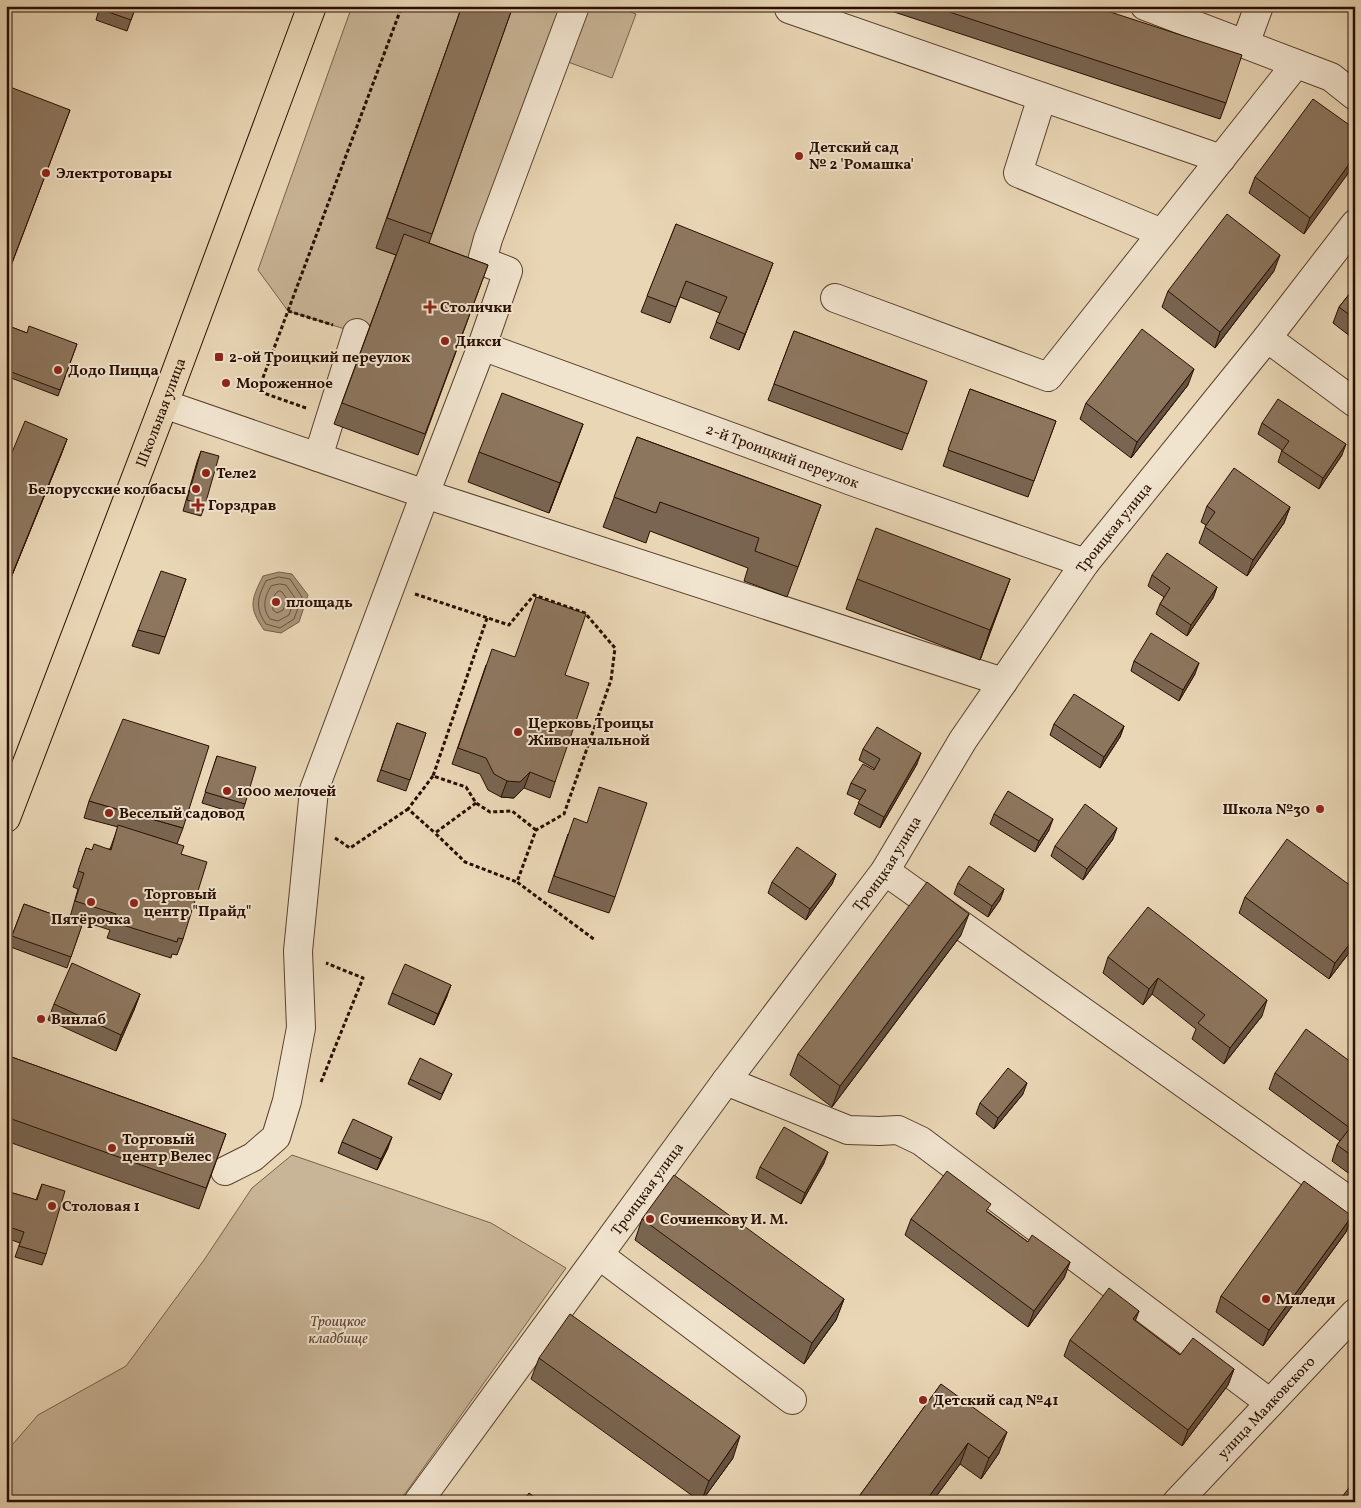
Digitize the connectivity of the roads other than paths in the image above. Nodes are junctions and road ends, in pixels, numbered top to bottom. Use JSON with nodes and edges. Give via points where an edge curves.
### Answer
{"nodes":[{"id":1,"x":312,"y":6,"type":"edge"},
{"id":2,"x":575,"y":6,"type":"edge"},
{"id":3,"x":1145,"y":6,"type":"edge"},
{"id":4,"x":1259,"y":6,"type":"edge"},
{"id":5,"x":790,"y":9,"type":"dead end"},
{"id":6,"x":1245,"y":44,"type":"junction"},
{"id":7,"x":1296,"y":64,"type":"junction"},
{"id":8,"x":1355,"y":96,"type":"edge"},
{"id":9,"x":1042,"y":97,"type":"junction"},
{"id":10,"x":1221,"y":159,"type":"junction"},
{"id":11,"x":1355,"y":224,"type":"edge"},
{"id":12,"x":1162,"y":233,"type":"junction"},
{"id":13,"x":835,"y":298,"type":"dead end"},
{"id":14,"x":357,"y":333,"type":"road end"},
{"id":15,"x":1268,"y":338,"type":"junction"},
{"id":16,"x":482,"y":346,"type":"junction"},
{"id":17,"x":1355,"y":403,"type":"edge"},
{"id":18,"x":164,"y":404,"type":"junction"},
{"id":19,"x":318,"y":456,"type":"junction"},
{"id":20,"x":426,"y":494,"type":"junction"},
{"id":21,"x":1086,"y":563,"type":"junction"},
{"id":22,"x":1003,"y":682,"type":"junction"},
{"id":23,"x":6,"y":818,"type":"edge"},
{"id":24,"x":885,"y":871,"type":"junction"},
{"id":25,"x":726,"y":1081,"type":"junction"},
{"id":26,"x":225,"y":1171,"type":"dead end"},
{"id":27,"x":1355,"y":1205,"type":"edge"},
{"id":28,"x":599,"y":1254,"type":"junction"},
{"id":29,"x":1355,"y":1313,"type":"edge"},
{"id":30,"x":792,"y":1400,"type":"dead end"},
{"id":31,"x":1270,"y":1403,"type":"junction"},
{"id":32,"x":418,"y":1502,"type":"edge"},
{"id":33,"x":1177,"y":1502,"type":"edge"}],
"edges":[{"from":1,"to":18,"type":"main road","name":"Школьная улица"},
{"from":2,"to":16,"type":"street","via":[[488,239],[482,261],[508,271]]},
{"from":3,"to":6,"type":"street"},
{"from":4,"to":6,"type":"street"},
{"from":5,"to":9,"type":"street"},
{"from":6,"to":7,"type":"street"},
{"from":7,"to":8,"type":"street","via":[[1330,77]]},
{"from":7,"to":10,"type":"street"},
{"from":9,"to":10,"type":"street"},
{"from":9,"to":12,"type":"street","via":[[1018,172]]},
{"from":10,"to":12,"type":"street"},
{"from":11,"to":15,"type":"street","name":"Троицкая улица"},
{"from":12,"to":13,"type":"street","via":[[1048,377]]},
{"from":14,"to":19,"type":"street"},
{"from":15,"to":17,"type":"street"},
{"from":15,"to":21,"type":"street","name":"Троицкая улица"},
{"from":16,"to":20,"type":"street"},
{"from":16,"to":21,"type":"street","name":"2-й Троицкий переулок"},
{"from":18,"to":19,"type":"street"},
{"from":18,"to":23,"type":"main road","name":"Школьная улица"},
{"from":19,"to":20,"type":"street"},
{"from":20,"to":22,"type":"street"},
{"from":20,"to":26,"type":"street","via":[[314,790],[298,952],[301,1028],[287,1102],[276,1137],[253,1157]]},
{"from":21,"to":22,"type":"street","name":"Троицкая улица"},
{"from":22,"to":24,"type":"street","name":"Троицкая улица","via":[[963,740]]},
{"from":24,"to":25,"type":"street","name":"Троицкая улица"},
{"from":24,"to":27,"type":"street"},
{"from":25,"to":28,"type":"street","name":"Троицкая улица"},
{"from":25,"to":31,"type":"street","via":[[848,1130],[898,1130],[921,1141]]},
{"from":28,"to":30,"type":"street"},
{"from":28,"to":32,"type":"street","name":"Троицкая улица"},
{"from":29,"to":31,"type":"street","name":"улица Маяковского"},
{"from":31,"to":33,"type":"street","name":"улица Маяковского"}]}
